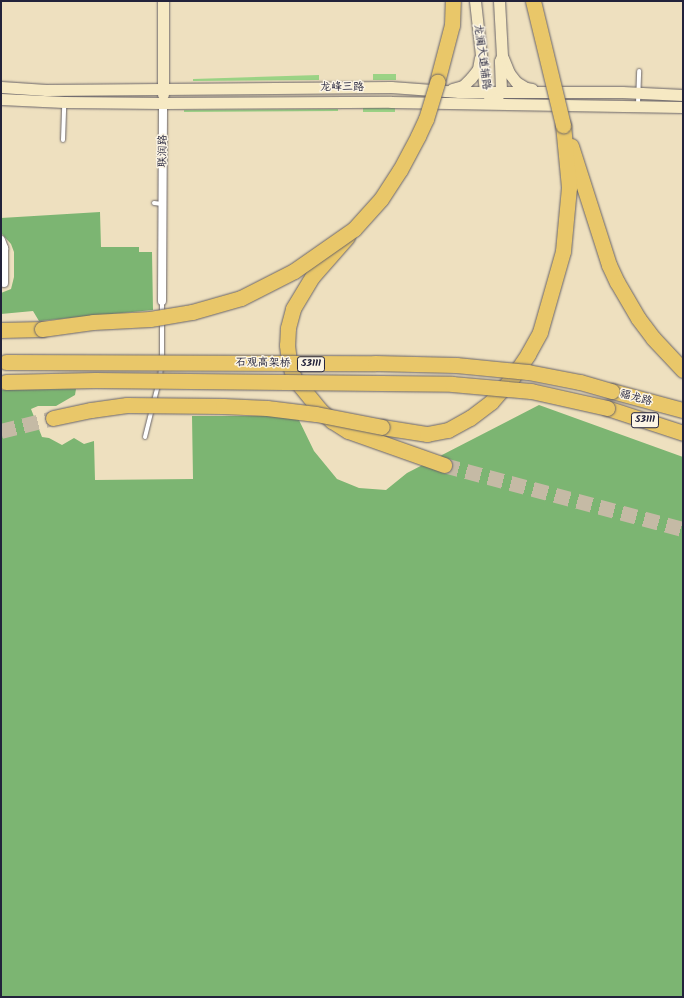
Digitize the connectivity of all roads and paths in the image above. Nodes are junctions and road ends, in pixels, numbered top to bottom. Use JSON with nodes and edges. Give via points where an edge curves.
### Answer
{"nodes":[{"id":1,"x":163,"y":1,"type":"edge"},
{"id":2,"x":446,"y":1,"type":"edge"},
{"id":3,"x":453,"y":1,"type":"edge"},
{"id":4,"x":475,"y":1,"type":"edge"},
{"id":5,"x":499,"y":1,"type":"edge"},
{"id":6,"x":533,"y":1,"type":"edge"},
{"id":7,"x":480,"y":56,"type":"junction"},
{"id":8,"x":502,"y":56,"type":"junction"},
{"id":9,"x":638,"y":71,"type":"dead end"},
{"id":10,"x":1,"y":87,"type":"edge"},
{"id":11,"x":442,"y":87,"type":"junction"},
{"id":12,"x":163,"y":88,"type":"junction"},
{"id":13,"x":485,"y":91,"type":"junction"},
{"id":14,"x":501,"y":91,"type":"junction"},
{"id":15,"x":541,"y":92,"type":"junction"},
{"id":16,"x":639,"y":93,"type":"junction"},
{"id":17,"x":683,"y":95,"type":"edge"},
{"id":18,"x":1,"y":99,"type":"edge"},
{"id":19,"x":64,"y":102,"type":"junction"},
{"id":20,"x":163,"y":103,"type":"junction"},
{"id":21,"x":494,"y":103,"type":"junction"},
{"id":22,"x":638,"y":105,"type":"junction"},
{"id":23,"x":683,"y":107,"type":"edge"},
{"id":24,"x":563,"y":125,"type":"junction"},
{"id":25,"x":63,"y":140,"type":"dead end"},
{"id":26,"x":354,"y":229,"type":"junction"},
{"id":27,"x":1,"y":240,"type":"edge"},
{"id":28,"x":4,"y":282,"type":"dead end"},
{"id":29,"x":162,"y":301,"type":"joint"},
{"id":30,"x":1,"y":330,"type":"edge"},
{"id":31,"x":4,"y":362,"type":"edge"},
{"id":32,"x":683,"y":370,"type":"edge"},
{"id":33,"x":4,"y":382,"type":"edge"},
{"id":34,"x":612,"y":391,"type":"joint"},
{"id":35,"x":608,"y":408,"type":"joint"},
{"id":36,"x":683,"y":410,"type":"edge"},
{"id":37,"x":53,"y":418,"type":"tunnel mouth"},
{"id":38,"x":683,"y":433,"type":"edge"},
{"id":39,"x":145,"y":437,"type":"dead end"},
{"id":40,"x":444,"y":466,"type":"tunnel mouth"}],
"edges":[{"from":1,"to":12,"type":"main road","name":"联润路"},
{"from":2,"to":11,"type":"highway"},
{"from":3,"to":11,"type":"highway","via":[[452,25]]},
{"from":4,"to":7,"type":"main road","name":"龙澜大道辅路"},
{"from":5,"to":8,"type":"main road","name":"龙澜大道辅路"},
{"from":6,"to":24,"type":"highway","bridge":true},
{"from":7,"to":11,"type":"main road","via":[[478,69],[463,86]]},
{"from":7,"to":13,"type":"main road","name":"龙澜大道辅路","via":[[483,62]]},
{"from":8,"to":14,"type":"main road","name":"龙澜大道辅路"},
{"from":8,"to":15,"type":"main road","via":[[516,82]]},
{"from":9,"to":16,"type":"lane"},
{"from":10,"to":12,"type":"main road","name":"龙峰三路","via":[[46,90]]},
{"from":11,"to":12,"type":"main road","name":"龙峰三路"},
{"from":11,"to":13,"type":"main road","name":"龙峰三路"},
{"from":11,"to":26,"type":"highway","bridge":true,"via":[[400,170],[381,199]]},
{"from":12,"to":20,"type":"main road","name":"联润路"},
{"from":13,"to":14,"type":"main road","name":"龙峰三路"},
{"from":13,"to":21,"type":"main road","name":"龙澜大道辅路"},
{"from":14,"to":15,"type":"main road","name":"龙峰三路"},
{"from":14,"to":21,"type":"main road","name":"龙澜大道辅路"},
{"from":15,"to":16,"type":"main road","name":"龙峰三路"},
{"from":16,"to":17,"type":"main road","name":"龙峰三路"},
{"from":16,"to":22,"type":"lane"},
{"from":18,"to":19,"type":"main road","name":"龙峰三路"},
{"from":19,"to":20,"type":"main road","name":"龙峰三路"},
{"from":19,"to":25,"type":"lane"},
{"from":20,"to":21,"type":"main road","name":"龙峰三路"},
{"from":20,"to":29,"type":"street","name":"联润路","via":[[158,203]]},
{"from":21,"to":22,"type":"main road","name":"龙峰三路"},
{"from":22,"to":23,"type":"main road","name":"龙峰三路"},
{"from":24,"to":32,"type":"highway","via":[[617,282],[653,338]]},
{"from":24,"to":37,"type":"highway","bridge":true,"via":[[569,186],[567,215],[558,271],[540,332],[512,378],[491,402],[470,418],[448,430],[427,434],[281,410],[223,406],[127,405]]},
{"from":26,"to":30,"type":"highway","bridge":true,"via":[[282,278],[228,303],[162,317],[42,329]]},
{"from":26,"to":40,"type":"highway","bridge":true,"via":[[312,277],[294,308],[288,328],[287,345],[294,378],[319,409],[348,432]]},
{"from":27,"to":28,"type":"street","via":[[5,255]]},
{"from":29,"to":39,"type":"lane","via":[[162,368]]},
{"from":31,"to":34,"type":"highway","name":"石观高架桥","number":"S3111","bridge":true,"via":[[449,365],[528,372]]},
{"from":33,"to":35,"type":"highway","name":"石观高架桥","number":"S3111","bridge":true,"via":[[110,380],[452,384],[531,391]]},
{"from":34,"to":36,"type":"highway","name":"福龙路","number":"S3111"},
{"from":35,"to":38,"type":"highway","name":"福龙路","number":"S3111"}]}
